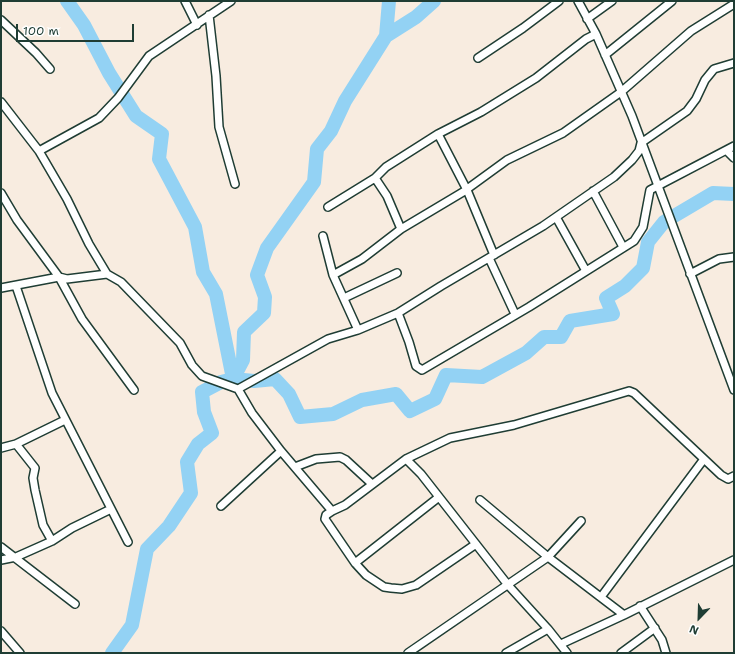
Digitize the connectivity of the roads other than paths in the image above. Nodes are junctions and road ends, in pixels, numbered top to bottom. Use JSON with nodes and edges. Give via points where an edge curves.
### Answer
{"nodes":[{"id":1,"x":185,"y":1,"type":"edge"},
{"id":2,"x":231,"y":1,"type":"edge"},
{"id":3,"x":559,"y":1,"type":"edge"},
{"id":4,"x":578,"y":1,"type":"edge"},
{"id":5,"x":612,"y":1,"type":"edge"},
{"id":6,"x":672,"y":1,"type":"edge"},
{"id":7,"x":734,"y":4,"type":"edge"},
{"id":8,"x":209,"y":15,"type":"junction"},
{"id":9,"x":587,"y":19,"type":"junction"},
{"id":10,"x":1,"y":20,"type":"edge"},
{"id":11,"x":197,"y":25,"type":"junction"},
{"id":12,"x":596,"y":34,"type":"junction"},
{"id":13,"x":605,"y":55,"type":"junction"},
{"id":14,"x":478,"y":58,"type":"dead end"},
{"id":15,"x":734,"y":63,"type":"edge"},
{"id":16,"x":50,"y":69,"type":"dead end"},
{"id":17,"x":621,"y":92,"type":"junction"},
{"id":18,"x":1,"y":102,"type":"edge"},
{"id":19,"x":438,"y":134,"type":"junction"},
{"id":20,"x":641,"y":143,"type":"junction"},
{"id":21,"x":734,"y":146,"type":"edge"},
{"id":22,"x":39,"y":151,"type":"junction"},
{"id":23,"x":727,"y":151,"type":"junction"},
{"id":24,"x":734,"y":158,"type":"edge"},
{"id":25,"x":375,"y":178,"type":"junction"},
{"id":26,"x":235,"y":184,"type":"dead end"},
{"id":27,"x":658,"y":186,"type":"junction"},
{"id":28,"x":467,"y":190,"type":"junction"},
{"id":29,"x":593,"y":191,"type":"junction"},
{"id":30,"x":1,"y":193,"type":"edge"},
{"id":31,"x":328,"y":207,"type":"dead end"},
{"id":32,"x":556,"y":217,"type":"junction"},
{"id":33,"x":401,"y":229,"type":"junction"},
{"id":34,"x":323,"y":236,"type":"dead end"},
{"id":35,"x":623,"y":248,"type":"junction"},
{"id":36,"x":491,"y":256,"type":"junction"},
{"id":37,"x":734,"y":257,"type":"edge"},
{"id":38,"x":586,"y":271,"type":"junction"},
{"id":39,"x":397,"y":273,"type":"dead end"},
{"id":40,"x":107,"y":274,"type":"junction"},
{"id":41,"x":690,"y":274,"type":"junction"},
{"id":42,"x":333,"y":275,"type":"junction"},
{"id":43,"x":59,"y":277,"type":"junction"},
{"id":44,"x":16,"y":286,"type":"junction"},
{"id":45,"x":1,"y":288,"type":"edge"},
{"id":46,"x":344,"y":298,"type":"junction"},
{"id":47,"x":398,"y":313,"type":"junction"},
{"id":48,"x":515,"y":314,"type":"junction"},
{"id":49,"x":358,"y":330,"type":"junction"},
{"id":50,"x":734,"y":367,"type":"edge"},
{"id":51,"x":727,"y":371,"type":"junction"},
{"id":52,"x":238,"y":389,"type":"junction"},
{"id":53,"x":134,"y":390,"type":"dead end"},
{"id":54,"x":734,"y":390,"type":"edge"},
{"id":55,"x":65,"y":420,"type":"junction"},
{"id":56,"x":16,"y":444,"type":"junction"},
{"id":57,"x":1,"y":447,"type":"edge"},
{"id":58,"x":281,"y":451,"type":"junction"},
{"id":59,"x":406,"y":459,"type":"junction"},
{"id":60,"x":704,"y":459,"type":"junction"},
{"id":61,"x":295,"y":467,"type":"junction"},
{"id":62,"x":734,"y":476,"type":"edge"},
{"id":63,"x":372,"y":484,"type":"junction"},
{"id":64,"x":439,"y":497,"type":"junction"},
{"id":65,"x":480,"y":500,"type":"dead end"},
{"id":66,"x":221,"y":506,"type":"dead end"},
{"id":67,"x":111,"y":509,"type":"junction"},
{"id":68,"x":332,"y":511,"type":"junction"},
{"id":69,"x":581,"y":521,"type":"dead end"},
{"id":70,"x":52,"y":542,"type":"junction"},
{"id":71,"x":128,"y":542,"type":"dead end"},
{"id":72,"x":476,"y":544,"type":"junction"},
{"id":73,"x":1,"y":547,"type":"edge"},
{"id":74,"x":16,"y":557,"type":"junction"},
{"id":75,"x":548,"y":557,"type":"junction"},
{"id":76,"x":1,"y":560,"type":"edge"},
{"id":77,"x":734,"y":560,"type":"edge"},
{"id":78,"x":355,"y":563,"type":"junction"},
{"id":79,"x":508,"y":585,"type":"junction"},
{"id":80,"x":601,"y":597,"type":"junction"},
{"id":81,"x":74,"y":604,"type":"dead end"},
{"id":82,"x":640,"y":606,"type":"junction"},
{"id":83,"x":624,"y":616,"type":"junction"},
{"id":84,"x":548,"y":628,"type":"junction"},
{"id":85,"x":655,"y":628,"type":"junction"},
{"id":86,"x":1,"y":631,"type":"edge"},
{"id":87,"x":561,"y":644,"type":"junction"},
{"id":88,"x":20,"y":653,"type":"edge"},
{"id":89,"x":408,"y":653,"type":"edge"},
{"id":90,"x":506,"y":653,"type":"edge"},
{"id":91,"x":567,"y":653,"type":"edge"},
{"id":92,"x":620,"y":653,"type":"edge"},
{"id":93,"x":666,"y":653,"type":"edge"}],
"edges":[{"from":1,"to":11,"type":"street"},
{"from":2,"to":8,"type":"street"},
{"from":3,"to":14,"type":"street"},
{"from":4,"to":9,"type":"street"},
{"from":5,"to":9,"type":"street"},
{"from":6,"to":13,"type":"street"},
{"from":7,"to":17,"type":"street","via":[[691,31]]},
{"from":8,"to":11,"type":"street"},
{"from":8,"to":26,"type":"street","via":[[216,76],[218,127]]},
{"from":9,"to":12,"type":"street"},
{"from":10,"to":16,"type":"street"},
{"from":11,"to":22,"type":"street","via":[[149,56],[118,98],[99,118]]},
{"from":12,"to":13,"type":"street"},
{"from":12,"to":19,"type":"street","via":[[536,78],[482,112]]},
{"from":13,"to":17,"type":"street"},
{"from":15,"to":20,"type":"street","via":[[714,69],[687,111]]},
{"from":17,"to":20,"type":"street"},
{"from":17,"to":28,"type":"street","via":[[563,134],[507,160]]},
{"from":18,"to":22,"type":"street"},
{"from":19,"to":25,"type":"street","via":[[386,167]]},
{"from":19,"to":28,"type":"street"},
{"from":20,"to":27,"type":"street"},
{"from":20,"to":29,"type":"street","via":[[632,160],[614,177]]},
{"from":21,"to":23,"type":"street"},
{"from":22,"to":40,"type":"street"},
{"from":23,"to":24,"type":"street"},
{"from":23,"to":27,"type":"street"},
{"from":25,"to":31,"type":"street"},
{"from":25,"to":33,"type":"street","via":[[387,196]]},
{"from":27,"to":35,"type":"street","via":[[649,192],[640,234]]},
{"from":27,"to":41,"type":"street"},
{"from":28,"to":33,"type":"street"},
{"from":28,"to":36,"type":"street"},
{"from":29,"to":32,"type":"street"},
{"from":29,"to":35,"type":"street"},
{"from":30,"to":43,"type":"street","via":[[17,220]]},
{"from":32,"to":36,"type":"street"},
{"from":32,"to":38,"type":"street"},
{"from":33,"to":42,"type":"street","via":[[362,259]]},
{"from":34,"to":42,"type":"street"},
{"from":35,"to":38,"type":"street"},
{"from":36,"to":47,"type":"street"},
{"from":36,"to":48,"type":"street"},
{"from":37,"to":41,"type":"street","via":[[719,259]]},
{"from":38,"to":48,"type":"street"},
{"from":39,"to":46,"type":"street"},
{"from":40,"to":43,"type":"street","via":[[67,279]]},
{"from":40,"to":52,"type":"street","via":[[121,282],[180,343],[192,365],[202,376]]},
{"from":41,"to":51,"type":"street"},
{"from":42,"to":46,"type":"street"},
{"from":43,"to":44,"type":"street"},
{"from":43,"to":53,"type":"street","via":[[82,319]]},
{"from":44,"to":45,"type":"street"},
{"from":44,"to":55,"type":"street","via":[[52,392]]},
{"from":46,"to":49,"type":"street"},
{"from":47,"to":48,"type":"street","via":[[416,366],[422,370]]},
{"from":47,"to":49,"type":"street"},
{"from":49,"to":52,"type":"street","via":[[328,339]]},
{"from":50,"to":51,"type":"street"},
{"from":51,"to":54,"type":"street"},
{"from":52,"to":58,"type":"street","via":[[252,413]]},
{"from":55,"to":56,"type":"street"},
{"from":55,"to":67,"type":"street"},
{"from":56,"to":57,"type":"street"},
{"from":56,"to":70,"type":"street","via":[[35,468],[33,478],[42,524]]},
{"from":58,"to":61,"type":"street"},
{"from":58,"to":66,"type":"street"},
{"from":59,"to":60,"type":"street","via":[[450,438],[514,425],[628,391],[634,393]]},
{"from":59,"to":63,"type":"street"},
{"from":59,"to":64,"type":"street"},
{"from":60,"to":62,"type":"street","via":[[724,478]]},
{"from":60,"to":80,"type":"street"},
{"from":61,"to":63,"type":"street","via":[[316,459],[340,457]]},
{"from":61,"to":68,"type":"street"},
{"from":63,"to":68,"type":"street","via":[[345,505]]},
{"from":64,"to":72,"type":"street"},
{"from":64,"to":78,"type":"street"},
{"from":65,"to":75,"type":"street"},
{"from":67,"to":70,"type":"street","via":[[78,525]]},
{"from":67,"to":71,"type":"street"},
{"from":68,"to":78,"type":"street","via":[[325,518]]},
{"from":69,"to":75,"type":"street"},
{"from":70,"to":74,"type":"street"},
{"from":72,"to":78,"type":"street","via":[[416,585],[402,589],[391,588],[377,582]]},
{"from":72,"to":79,"type":"street"},
{"from":73,"to":74,"type":"street"},
{"from":74,"to":76,"type":"street"},
{"from":74,"to":81,"type":"street"},
{"from":75,"to":79,"type":"street"},
{"from":75,"to":80,"type":"street"},
{"from":77,"to":82,"type":"street"},
{"from":79,"to":84,"type":"street"},
{"from":79,"to":89,"type":"street"},
{"from":80,"to":83,"type":"street"},
{"from":82,"to":83,"type":"street"},
{"from":82,"to":85,"type":"street"},
{"from":83,"to":87,"type":"street"},
{"from":84,"to":87,"type":"street"},
{"from":84,"to":90,"type":"street"},
{"from":85,"to":92,"type":"street"},
{"from":85,"to":93,"type":"street"},
{"from":86,"to":88,"type":"street"},
{"from":87,"to":91,"type":"street"}]}
